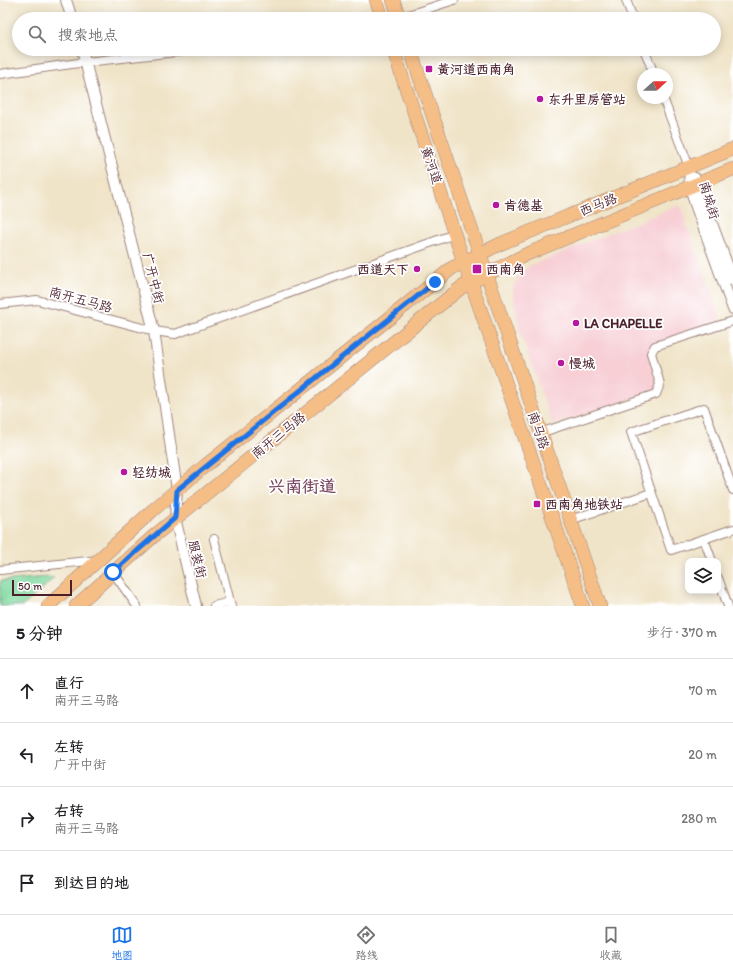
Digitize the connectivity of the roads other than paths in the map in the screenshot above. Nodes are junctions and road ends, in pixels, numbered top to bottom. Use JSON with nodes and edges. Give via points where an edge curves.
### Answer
{"nodes":[{"id":1,"x":66,"y":0,"type":"edge"},
{"id":2,"x":376,"y":0,"type":"edge"},
{"id":3,"x":393,"y":0,"type":"edge"},
{"id":4,"x":454,"y":0,"type":"edge"},
{"id":5,"x":626,"y":0,"type":"edge"},
{"id":6,"x":70,"y":12,"type":"edge"},
{"id":7,"x":380,"y":12,"type":"edge"},
{"id":8,"x":396,"y":12,"type":"edge"},
{"id":9,"x":419,"y":12,"type":"edge"},
{"id":10,"x":630,"y":12,"type":"edge"},
{"id":11,"x":84,"y":56,"type":"edge"},
{"id":12,"x":140,"y":56,"type":"edge"},
{"id":13,"x":395,"y":56,"type":"edge"},
{"id":14,"x":412,"y":56,"type":"edge"},
{"id":15,"x":647,"y":56,"type":"edge"},
{"id":16,"x":86,"y":62,"type":"junction"},
{"id":17,"x":652,"y":68,"type":"edge"},
{"id":18,"x":0,"y":74,"type":"edge"},
{"id":19,"x":665,"y":104,"type":"edge"},
{"id":20,"x":733,"y":149,"type":"edge"},
{"id":21,"x":689,"y":167,"type":"junction"},
{"id":22,"x":733,"y":169,"type":"edge"},
{"id":23,"x":694,"y":185,"type":"junction"},
{"id":24,"x":455,"y":234,"type":"junction"},
{"id":25,"x":480,"y":253,"type":"junction"},
{"id":26,"x":464,"y":261,"type":"junction"},
{"id":27,"x":487,"y":273,"type":"junction"},
{"id":28,"x":733,"y":280,"type":"edge"},
{"id":29,"x":471,"y":281,"type":"junction"},
{"id":30,"x":0,"y":304,"type":"edge"},
{"id":31,"x":733,"y":310,"type":"edge"},
{"id":32,"x":733,"y":321,"type":"edge"},
{"id":33,"x":154,"y":331,"type":"junction"},
{"id":34,"x":540,"y":434,"type":"junction"},
{"id":35,"x":730,"y":468,"type":"edge"},
{"id":36,"x":177,"y":490,"type":"junction"},
{"id":37,"x":733,"y":490,"type":"edge"},
{"id":38,"x":651,"y":493,"type":"junction"},
{"id":39,"x":175,"y":518,"type":"junction"},
{"id":40,"x":570,"y":520,"type":"junction"},
{"id":41,"x":733,"y":529,"type":"edge"},
{"id":42,"x":214,"y":539,"type":"dead end"},
{"id":43,"x":704,"y":539,"type":"junction"},
{"id":44,"x":711,"y":558,"type":"edge"},
{"id":45,"x":99,"y":560,"type":"junction"},
{"id":46,"x":0,"y":570,"type":"edge"},
{"id":47,"x":113,"y":572,"type":"junction"},
{"id":48,"x":721,"y":586,"type":"edge"},
{"id":49,"x":231,"y":604,"type":"edge"},
{"id":50,"x":48,"y":606,"type":"edge"},
{"id":51,"x":76,"y":606,"type":"edge"},
{"id":52,"x":137,"y":606,"type":"edge"},
{"id":53,"x":196,"y":606,"type":"edge"},
{"id":54,"x":214,"y":606,"type":"edge"},
{"id":55,"x":583,"y":606,"type":"edge"},
{"id":56,"x":600,"y":606,"type":"edge"},
{"id":57,"x":728,"y":606,"type":"edge"}],
"edges":[{"from":1,"to":6,"type":"street"},
{"from":2,"to":7,"type":"main road"},
{"from":3,"to":8,"type":"main road"},
{"from":4,"to":9,"type":"street"},
{"from":5,"to":10,"type":"street"},
{"from":11,"to":16,"type":"street","name":"广开中街"},
{"from":12,"to":16,"type":"street"},
{"from":13,"to":24,"type":"main road","name":"黄河道"},
{"from":14,"to":25,"type":"main road","name":"黄河道"},
{"from":15,"to":17,"type":"street"},
{"from":16,"to":18,"type":"street"},
{"from":16,"to":33,"type":"street","name":"广开中街"},
{"from":19,"to":21,"type":"street"},
{"from":20,"to":21,"type":"main road","name":"西马路"},
{"from":21,"to":23,"type":"street","name":"南城街"},
{"from":21,"to":25,"type":"main road","name":"西马路"},
{"from":22,"to":23,"type":"main road","name":"西马路"},
{"from":23,"to":27,"type":"main road","name":"西马路"},
{"from":23,"to":28,"type":"street","name":"南城街"},
{"from":23,"to":31,"type":"street","name":"南城街"},
{"from":24,"to":26,"type":"main road","name":"黄河道"},
{"from":24,"to":33,"type":"street","name":"南开五马路","via":[[175,334]]},
{"from":25,"to":26,"type":"main road","name":"西马路"},
{"from":25,"to":27,"type":"main road","name":"南马路"},
{"from":26,"to":29,"type":"main road","name":"黄河道"},
{"from":26,"to":36,"type":"main road","name":"南开三马路","via":[[429,286]]},
{"from":27,"to":29,"type":"main road","name":"南开三马路"},
{"from":27,"to":34,"type":"main road","name":"南马路"},
{"from":29,"to":39,"type":"main road","name":"南开三马路","via":[[438,304]]},
{"from":29,"to":55,"type":"main road","name":"南马路"},
{"from":30,"to":33,"type":"street","name":"南开五马路","via":[[37,300]]},
{"from":32,"to":34,"type":"street","via":[[654,346],[651,353],[660,384],[656,394]]},
{"from":33,"to":36,"type":"street","name":"广开中街"},
{"from":34,"to":40,"type":"main road","name":"南马路"},
{"from":35,"to":37,"type":"street"},
{"from":35,"to":38,"type":"street","via":[[704,408],[630,432]]},
{"from":36,"to":39,"type":"street","name":"广开中街"},
{"from":36,"to":45,"type":"main road","name":"南开三马路"},
{"from":38,"to":40,"type":"street"},
{"from":38,"to":43,"type":"street","via":[[671,550]]},
{"from":39,"to":47,"type":"main road","name":"南开三马路"},
{"from":39,"to":53,"type":"street","name":"服装街"},
{"from":40,"to":56,"type":"main road","name":"南马路"},
{"from":41,"to":43,"type":"street"},
{"from":42,"to":49,"type":"street"},
{"from":43,"to":44,"type":"street"},
{"from":45,"to":46,"type":"street"},
{"from":45,"to":50,"type":"main road","name":"南开三马路"},
{"from":47,"to":51,"type":"main road","name":"南开三马路"},
{"from":47,"to":52,"type":"street"},
{"from":48,"to":57,"type":"street"},
{"from":49,"to":54,"type":"street"}]}
